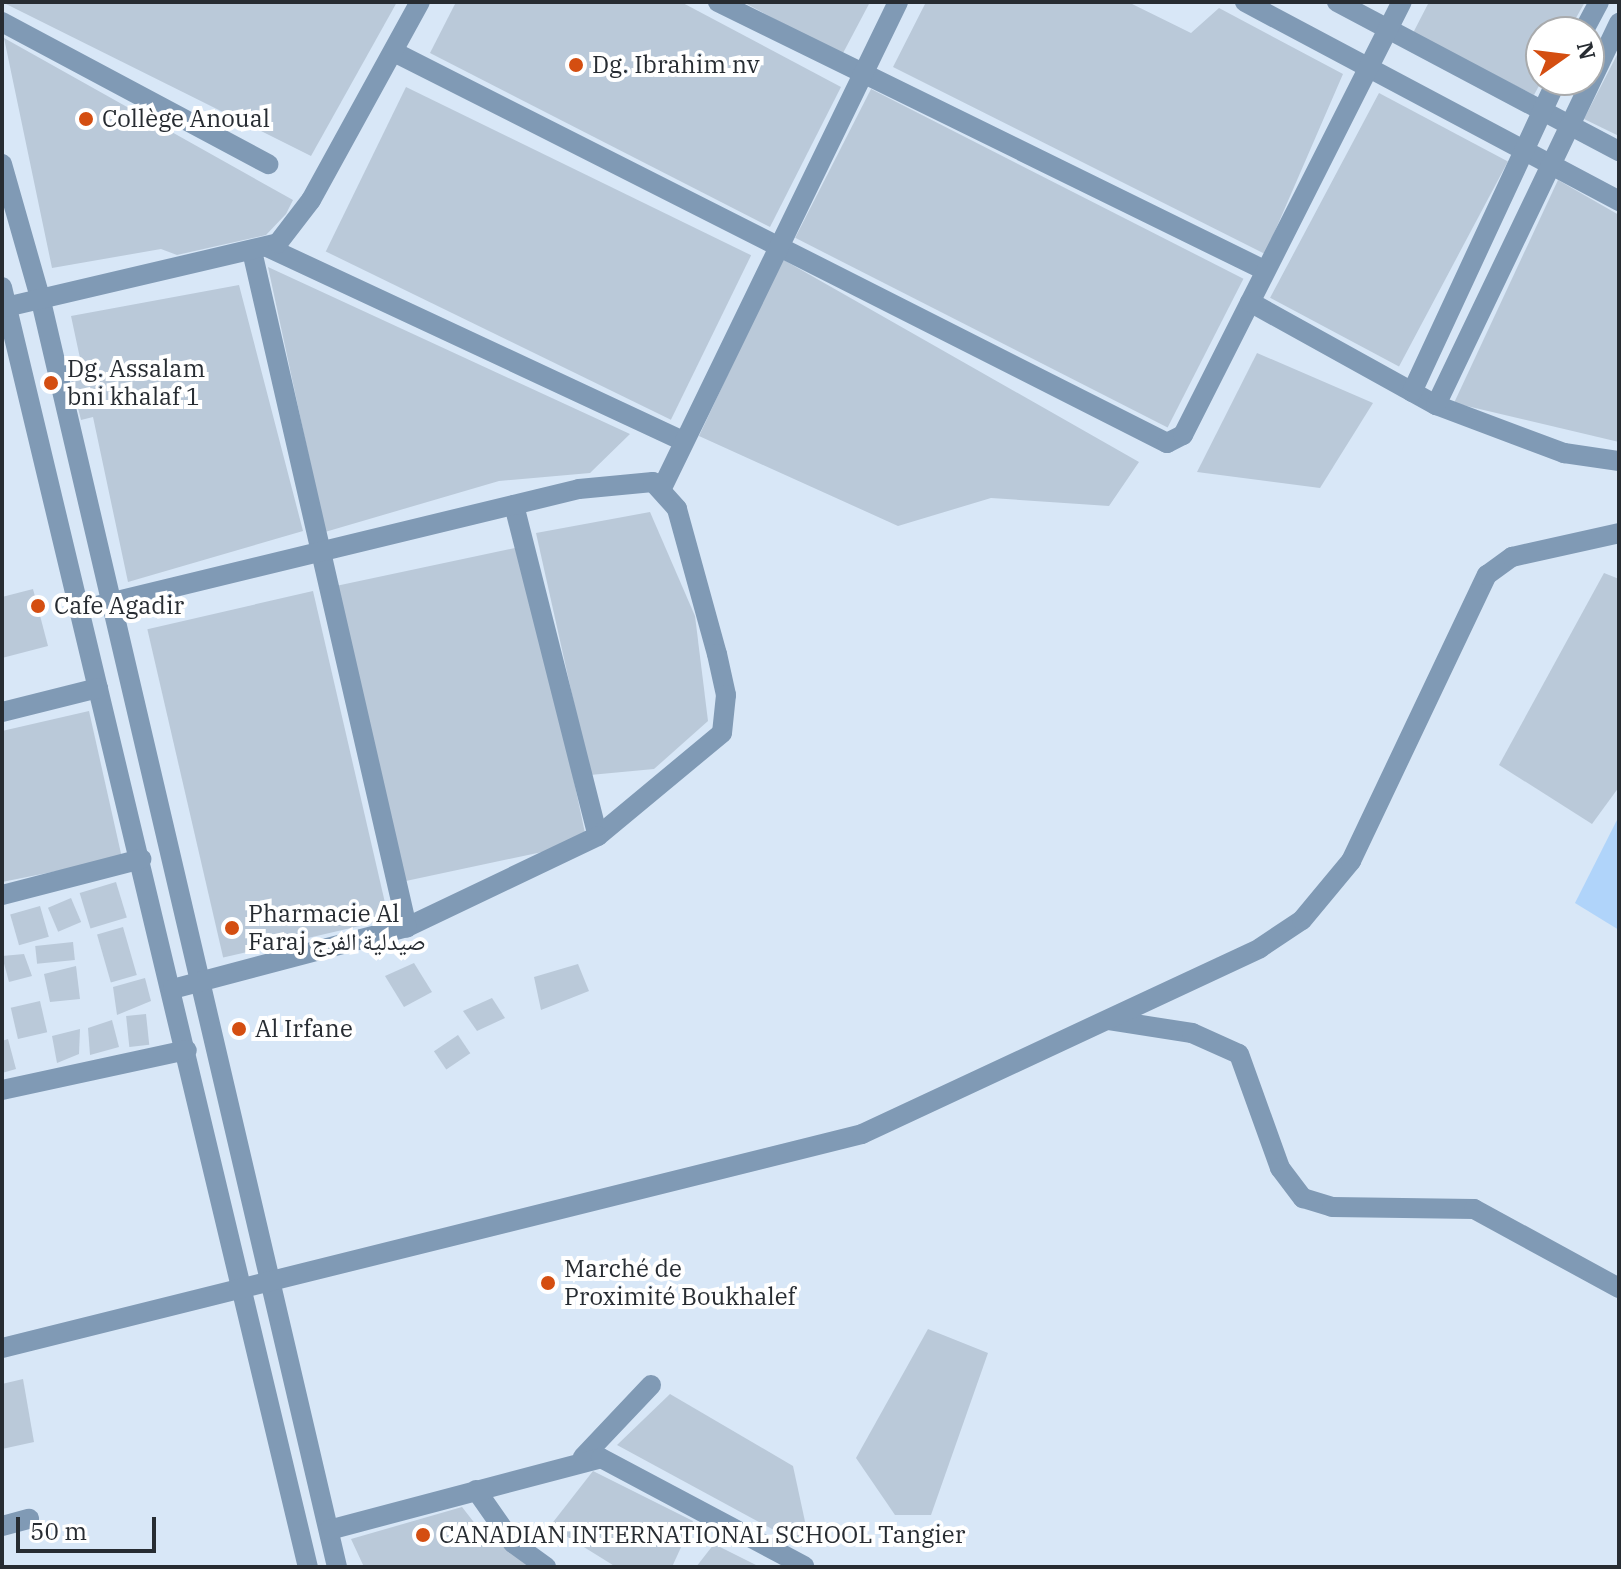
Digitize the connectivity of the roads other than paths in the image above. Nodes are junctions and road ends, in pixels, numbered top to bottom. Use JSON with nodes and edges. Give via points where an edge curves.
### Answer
{"nodes":[{"id":1,"x":420,"y":2,"type":"edge"},
{"id":2,"x":718,"y":2,"type":"edge"},
{"id":3,"x":898,"y":2,"type":"edge"},
{"id":4,"x":1245,"y":2,"type":"edge"},
{"id":5,"x":1337,"y":2,"type":"edge"},
{"id":6,"x":1402,"y":2,"type":"edge"},
{"id":7,"x":2,"y":22,"type":"edge"},
{"id":8,"x":1619,"y":23,"type":"edge"},
{"id":9,"x":1388,"y":30,"type":"junction"},
{"id":10,"x":396,"y":53,"type":"junction"},
{"id":11,"x":1370,"y":67,"type":"junction"},
{"id":12,"x":861,"y":74,"type":"junction"},
{"id":13,"x":1548,"y":96,"type":"edge"},
{"id":14,"x":1541,"y":110,"type":"junction"},
{"id":15,"x":1567,"y":125,"type":"junction"},
{"id":16,"x":1619,"y":151,"type":"edge"},
{"id":17,"x":1524,"y":153,"type":"junction"},
{"id":18,"x":2,"y":164,"type":"edge"},
{"id":19,"x":268,"y":164,"type":"dead end"},
{"id":20,"x":1550,"y":167,"type":"junction"},
{"id":21,"x":1619,"y":201,"type":"edge"},
{"id":22,"x":777,"y":240,"type":"junction"},
{"id":23,"x":259,"y":249,"type":"junction"},
{"id":24,"x":1264,"y":270,"type":"junction"},
{"id":25,"x":4,"y":297,"type":"edge"},
{"id":26,"x":41,"y":301,"type":"junction"},
{"id":27,"x":1250,"y":302,"type":"junction"},
{"id":28,"x":8,"y":348,"type":"edge"},
{"id":29,"x":1412,"y":392,"type":"junction"},
{"id":30,"x":1436,"y":405,"type":"junction"},
{"id":31,"x":680,"y":440,"type":"junction"},
{"id":32,"x":1619,"y":461,"type":"edge"},
{"id":33,"x":663,"y":486,"type":"junction"},
{"id":34,"x":514,"y":505,"type":"junction"},
{"id":35,"x":1619,"y":533,"type":"edge"},
{"id":36,"x":321,"y":553,"type":"junction"},
{"id":37,"x":113,"y":602,"type":"junction"},
{"id":38,"x":80,"y":610,"type":"junction"},
{"id":39,"x":98,"y":688,"type":"junction"},
{"id":40,"x":2,"y":712,"type":"edge"},
{"id":41,"x":598,"y":836,"type":"junction"},
{"id":42,"x":141,"y":859,"type":"junction"},
{"id":43,"x":2,"y":895,"type":"edge"},
{"id":44,"x":407,"y":927,"type":"junction"},
{"id":45,"x":204,"y":984,"type":"junction"},
{"id":46,"x":173,"y":989,"type":"junction"},
{"id":47,"x":1109,"y":1020,"type":"junction"},
{"id":48,"x":187,"y":1050,"type":"junction"},
{"id":49,"x":2,"y":1090,"type":"edge"},
{"id":50,"x":271,"y":1285,"type":"junction"},
{"id":51,"x":1619,"y":1288,"type":"edge"},
{"id":52,"x":241,"y":1292,"type":"junction"},
{"id":53,"x":2,"y":1348,"type":"edge"},
{"id":54,"x":651,"y":1385,"type":"dead end"},
{"id":55,"x":583,"y":1457,"type":"junction"},
{"id":56,"x":476,"y":1490,"type":"junction"},
{"id":57,"x":29,"y":1519,"type":"dead end"},
{"id":58,"x":2,"y":1526,"type":"edge"},
{"id":59,"x":329,"y":1530,"type":"junction"},
{"id":60,"x":804,"y":1566,"type":"edge"},
{"id":61,"x":308,"y":1567,"type":"edge"},
{"id":62,"x":337,"y":1567,"type":"edge"},
{"id":63,"x":546,"y":1567,"type":"edge"}],
"edges":[{"from":1,"to":10,"type":"street"},
{"from":2,"to":12,"type":"street"},
{"from":3,"to":12,"type":"street"},
{"from":4,"to":11,"type":"street"},
{"from":5,"to":9,"type":"street"},
{"from":6,"to":9,"type":"street"},
{"from":7,"to":19,"type":"street"},
{"from":8,"to":15,"type":"street"},
{"from":9,"to":11,"type":"street"},
{"from":9,"to":14,"type":"street"},
{"from":10,"to":22,"type":"street"},
{"from":10,"to":23,"type":"street","via":[[296,224]]},
{"from":11,"to":17,"type":"street"},
{"from":11,"to":24,"type":"street"},
{"from":12,"to":22,"type":"street"},
{"from":12,"to":24,"type":"street"},
{"from":13,"to":14,"type":"street"},
{"from":14,"to":15,"type":"street"},
{"from":14,"to":17,"type":"street"},
{"from":15,"to":16,"type":"street"},
{"from":15,"to":20,"type":"street"},
{"from":17,"to":20,"type":"street"},
{"from":17,"to":29,"type":"street"},
{"from":18,"to":26,"type":"street"},
{"from":20,"to":21,"type":"street"},
{"from":20,"to":30,"type":"street"},
{"from":22,"to":27,"type":"street","via":[[1167,443],[1183,435]]},
{"from":22,"to":31,"type":"street"},
{"from":23,"to":26,"type":"street"},
{"from":23,"to":31,"type":"street"},
{"from":23,"to":36,"type":"street"},
{"from":24,"to":27,"type":"street"},
{"from":25,"to":26,"type":"street"},
{"from":25,"to":28,"type":"street"},
{"from":26,"to":37,"type":"street"},
{"from":27,"to":29,"type":"street"},
{"from":28,"to":38,"type":"street"},
{"from":29,"to":30,"type":"street"},
{"from":30,"to":32,"type":"street","via":[[1528,443]]},
{"from":31,"to":33,"type":"street"},
{"from":33,"to":34,"type":"street","via":[[614,483]]},
{"from":33,"to":41,"type":"street","via":[[696,571],[725,716],[711,748]]},
{"from":34,"to":36,"type":"street"},
{"from":34,"to":41,"type":"street"},
{"from":35,"to":47,"type":"street","via":[[1512,557],[1487,575],[1377,814],[1328,892],[1260,948]]},
{"from":36,"to":37,"type":"street"},
{"from":36,"to":44,"type":"street"},
{"from":37,"to":38,"type":"street"},
{"from":37,"to":45,"type":"street"},
{"from":38,"to":39,"type":"street"},
{"from":39,"to":40,"type":"street"},
{"from":39,"to":42,"type":"street"},
{"from":41,"to":44,"type":"street"},
{"from":42,"to":43,"type":"street"},
{"from":42,"to":46,"type":"street"},
{"from":44,"to":45,"type":"street"},
{"from":45,"to":46,"type":"street"},
{"from":45,"to":50,"type":"street"},
{"from":46,"to":48,"type":"street"},
{"from":47,"to":50,"type":"street","via":[[862,1134]]},
{"from":47,"to":51,"type":"street","via":[[1192,1033],[1239,1054],[1280,1168],[1303,1198],[1332,1207],[1474,1209]]},
{"from":48,"to":49,"type":"street"},
{"from":48,"to":52,"type":"street"},
{"from":50,"to":52,"type":"street"},
{"from":50,"to":59,"type":"street"},
{"from":52,"to":53,"type":"street"},
{"from":52,"to":61,"type":"street"},
{"from":54,"to":55,"type":"street"},
{"from":55,"to":56,"type":"street"},
{"from":55,"to":60,"type":"street","via":[[618,1462]]},
{"from":56,"to":59,"type":"street"},
{"from":56,"to":63,"type":"street","via":[[513,1543]]},
{"from":57,"to":58,"type":"street"},
{"from":59,"to":62,"type":"street"}]}
